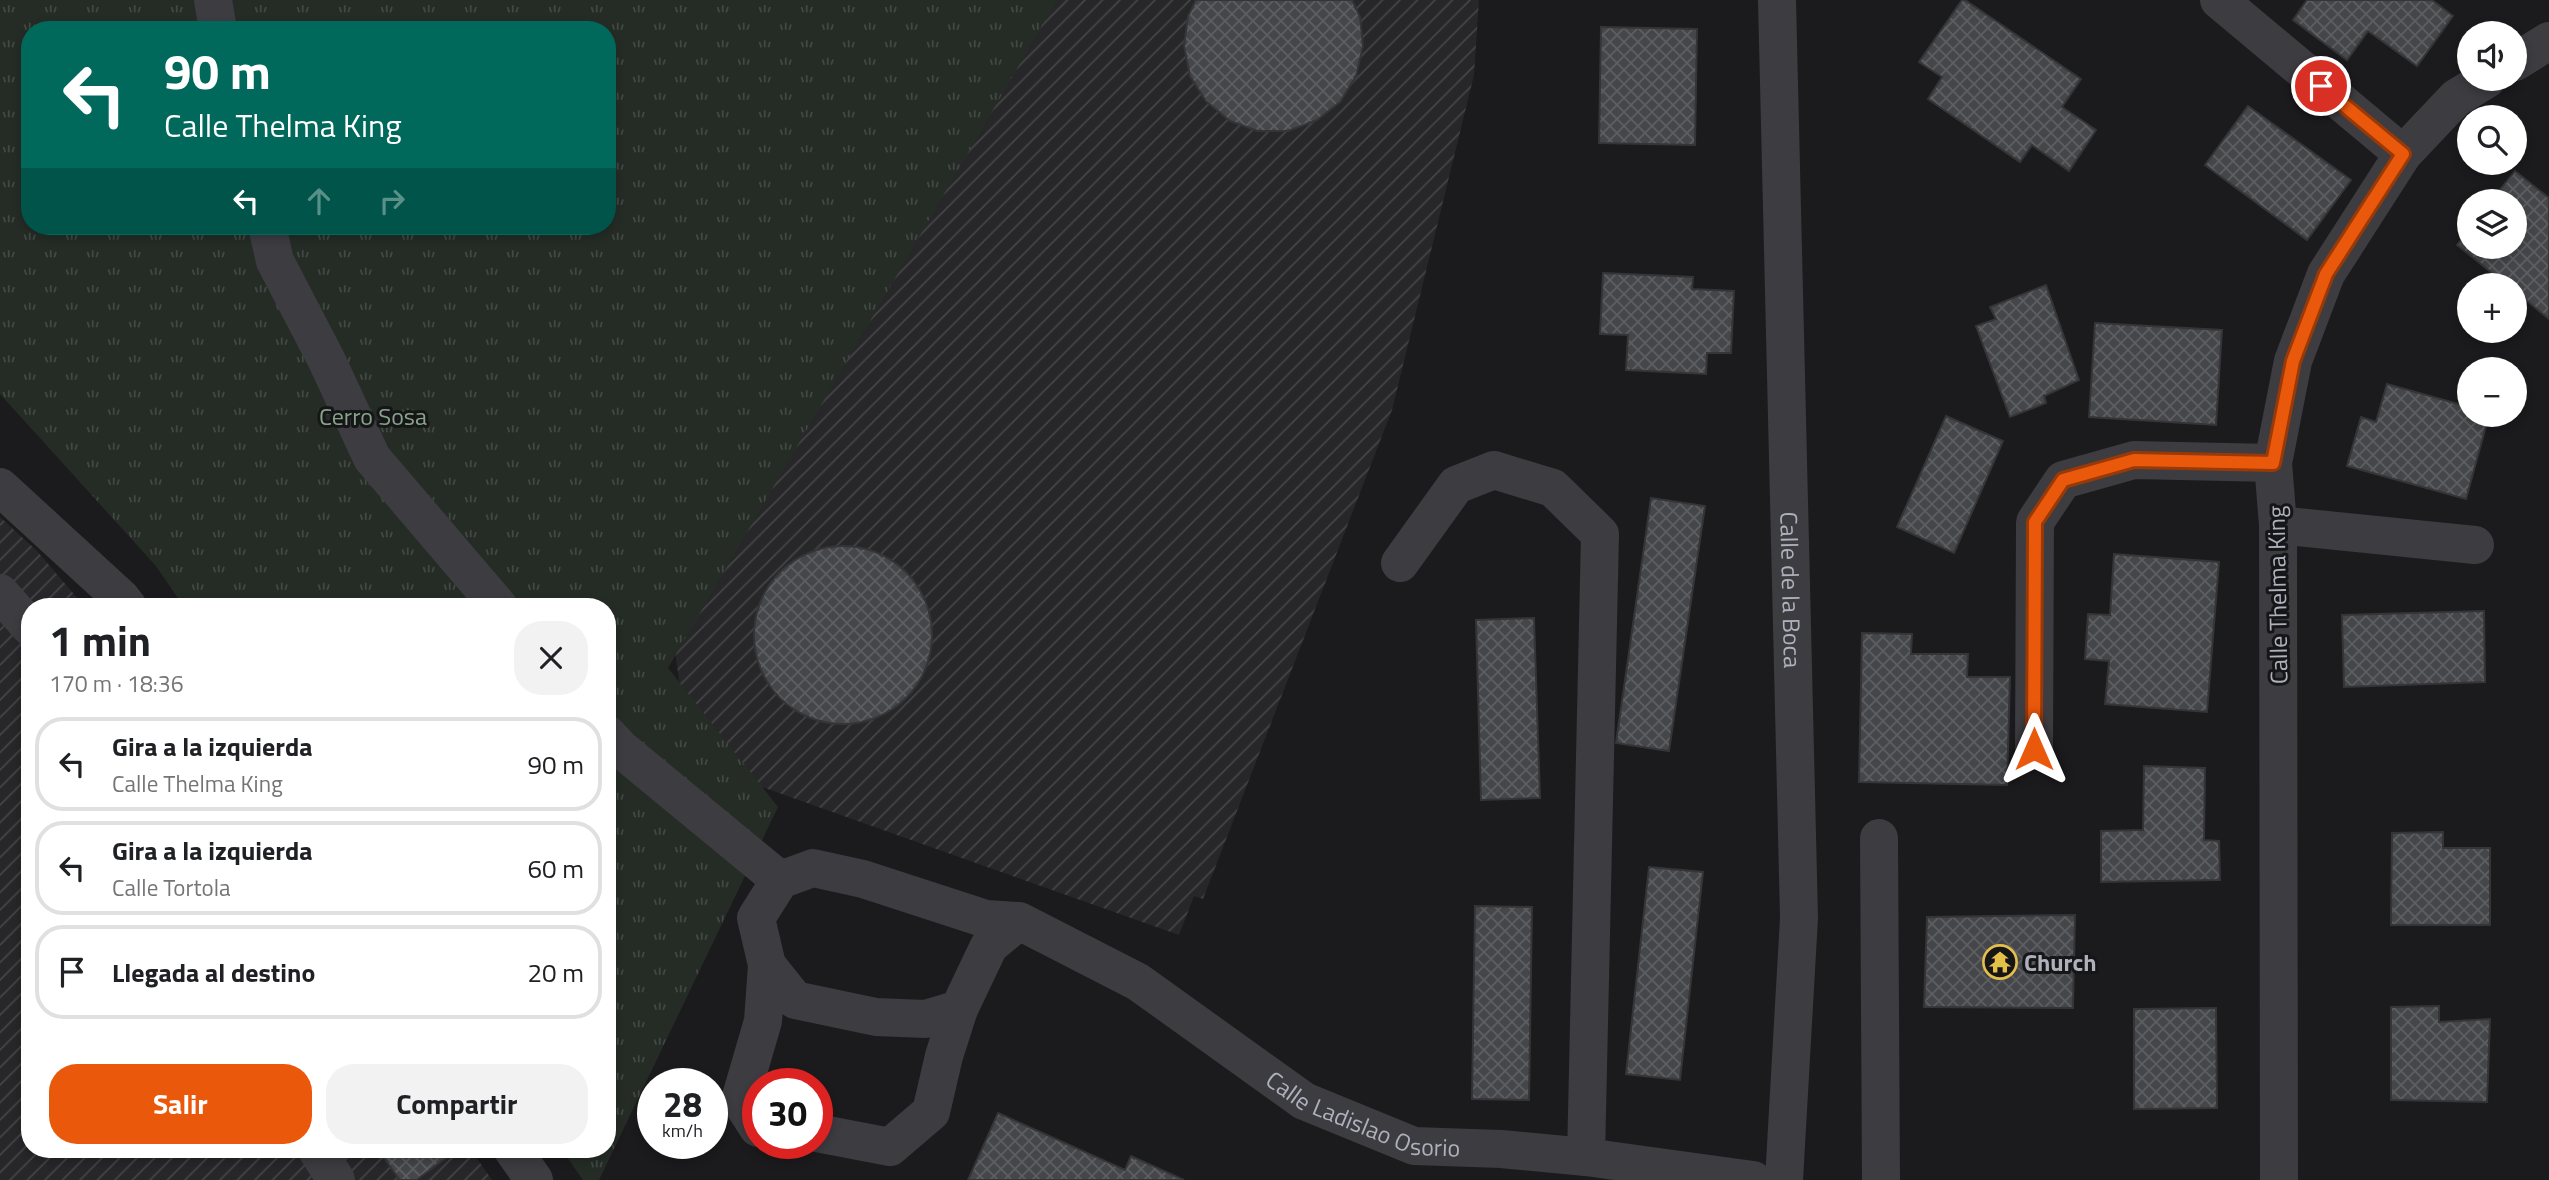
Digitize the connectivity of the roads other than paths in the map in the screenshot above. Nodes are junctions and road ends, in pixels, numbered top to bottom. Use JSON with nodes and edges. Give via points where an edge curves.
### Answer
{"nodes":[{"id":1,"x":213,"y":0,"type":"edge"},
{"id":2,"x":1777,"y":0,"type":"edge"},
{"id":3,"x":2219,"y":0,"type":"edge"},
{"id":4,"x":216,"y":21,"type":"edge"},
{"id":5,"x":2467,"y":91,"type":"edge"},
{"id":6,"x":2403,"y":154,"type":"junction"},
{"id":7,"x":269,"y":235,"type":"edge"},
{"id":8,"x":2273,"y":463,"type":"junction"},
{"id":9,"x":0,"y":487,"type":"edge"},
{"id":10,"x":2278,"y":524,"type":"junction"},
{"id":11,"x":2475,"y":545,"type":"dead end"},
{"id":12,"x":1400,"y":563,"type":"dead end"},
{"id":13,"x":0,"y":593,"type":"edge"},
{"id":14,"x":121,"y":598,"type":"edge"},
{"id":15,"x":491,"y":598,"type":"edge"},
{"id":16,"x":21,"y":617,"type":"edge"},
{"id":17,"x":616,"y":744,"type":"edge"},
{"id":18,"x":2034,"y":749,"type":"dead end"},
{"id":19,"x":1879,"y":838,"type":"dead end"},
{"id":20,"x":780,"y":880,"type":"junction"},
{"id":21,"x":1019,"y":921,"type":"junction"},
{"id":22,"x":766,"y":965,"type":"junction"},
{"id":23,"x":959,"y":1009,"type":"junction"},
{"id":24,"x":749,"y":1068,"type":"edge"},
{"id":25,"x":833,"y":1136,"type":"edge"},
{"id":26,"x":1586,"y":1157,"type":"junction"},
{"id":27,"x":322,"y":1158,"type":"edge"},
{"id":28,"x":519,"y":1158,"type":"edge"},
{"id":29,"x":337,"y":1180,"type":"edge"},
{"id":30,"x":534,"y":1180,"type":"edge"},
{"id":31,"x":1753,"y":1180,"type":"edge"},
{"id":32,"x":1784,"y":1180,"type":"edge"},
{"id":33,"x":1881,"y":1180,"type":"edge"},
{"id":34,"x":2279,"y":1180,"type":"edge"}],
"edges":[{"from":1,"to":4,"type":"street"},
{"from":2,"to":32,"type":"street","name":"Calle de la Boca","via":[[1799,918]]},
{"from":3,"to":6,"type":"street"},
{"from":5,"to":6,"type":"street","name":"Calle Thelma King"},
{"from":6,"to":8,"type":"street","name":"Calle Thelma King","via":[[2326,274],[2293,361]]},
{"from":7,"to":15,"type":"street","via":[[275,261],[372,458]]},
{"from":8,"to":10,"type":"street","name":"Calle Thelma King"},
{"from":8,"to":18,"type":"street","via":[[2134,460],[2063,480],[2035,522]]},
{"from":9,"to":14,"type":"street"},
{"from":10,"to":11,"type":"street"},
{"from":10,"to":34,"type":"street","name":"Calle Thelma King"},
{"from":12,"to":26,"type":"street","via":[[1456,485],[1494,470],[1553,488],[1600,534]]},
{"from":13,"to":16,"type":"street"},
{"from":17,"to":20,"type":"street"},
{"from":19,"to":33,"type":"street"},
{"from":20,"to":21,"type":"street","name":"Calle Ladislao Osorio","via":[[813,867],[986,919]]},
{"from":20,"to":22,"type":"street","via":[[756,918]]},
{"from":21,"to":23,"type":"street","via":[[989,946]]},
{"from":21,"to":26,"type":"street","name":"Calle Ladislao Osorio","via":[[1138,982],[1304,1101],[1414,1146]]},
{"from":22,"to":23,"type":"street","via":[[795,1000],[876,1017],[926,1019]]},
{"from":22,"to":24,"type":"street","via":[[763,1021]]},
{"from":23,"to":25,"type":"street","via":[[932,1112],[890,1147]]},
{"from":26,"to":31,"type":"street","name":"Calle Ladislao Osorio"},
{"from":27,"to":29,"type":"street"},
{"from":28,"to":30,"type":"street"}]}
